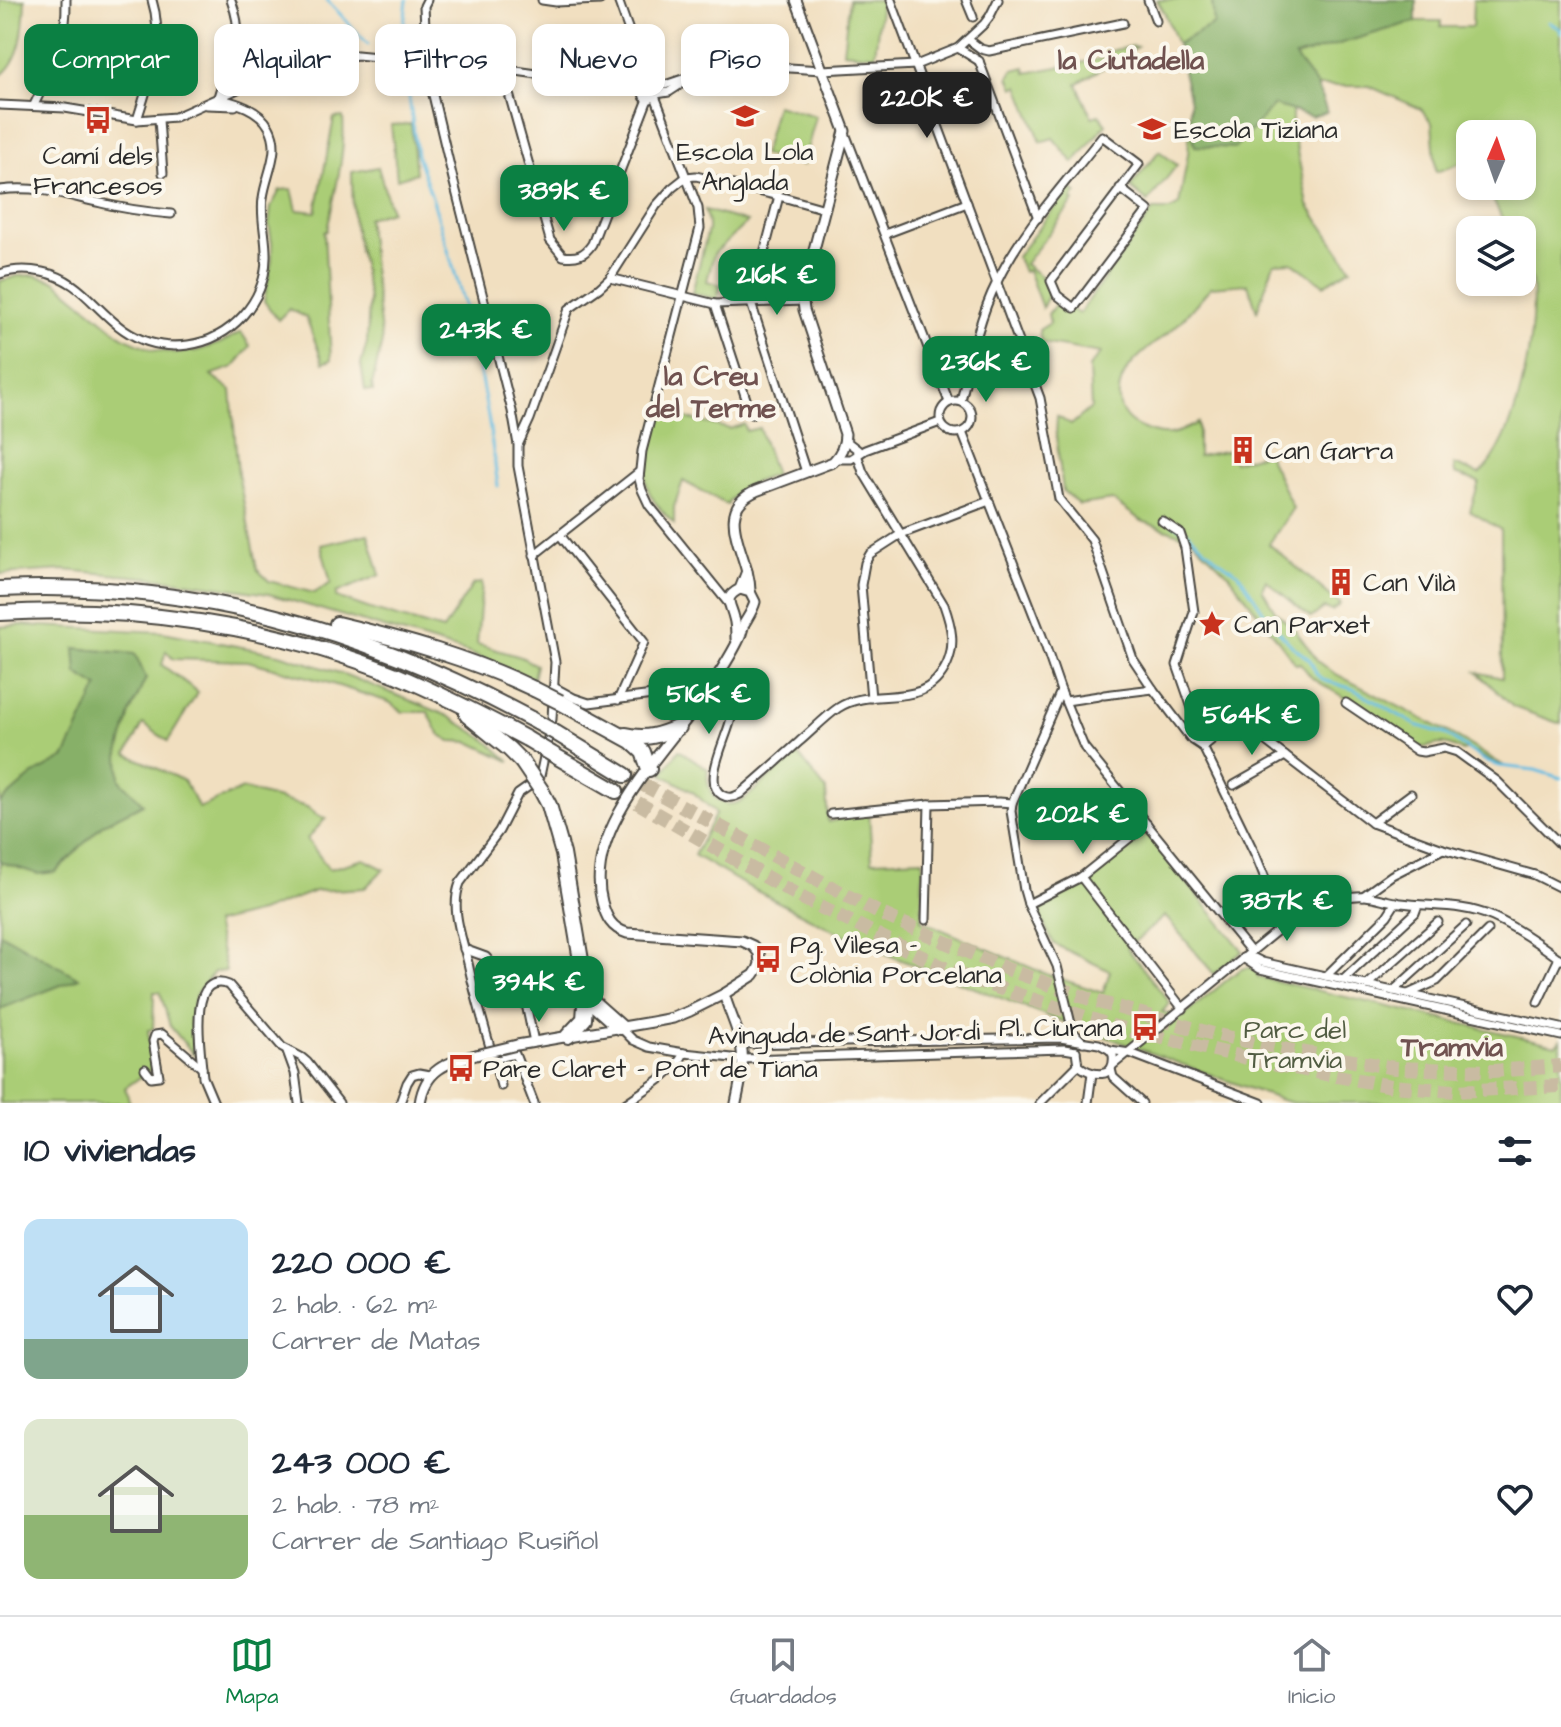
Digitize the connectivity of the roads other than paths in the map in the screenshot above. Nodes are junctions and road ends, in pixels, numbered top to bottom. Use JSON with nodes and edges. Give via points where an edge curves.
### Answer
{"nodes":[{"id":1,"x":66,"y":0,"type":"edge"},
{"id":2,"x":152,"y":0,"type":"edge"},
{"id":3,"x":231,"y":0,"type":"edge"},
{"id":4,"x":427,"y":0,"type":"edge"},
{"id":5,"x":542,"y":0,"type":"edge"},
{"id":6,"x":600,"y":0,"type":"edge"},
{"id":7,"x":618,"y":0,"type":"edge"},
{"id":8,"x":796,"y":0,"type":"edge"},
{"id":9,"x":891,"y":0,"type":"edge"},
{"id":10,"x":966,"y":0,"type":"edge"},
{"id":11,"x":998,"y":0,"type":"edge"},
{"id":12,"x":1148,"y":0,"type":"edge"},
{"id":13,"x":973,"y":17,"type":"dead end"},
{"id":14,"x":1156,"y":21,"type":"dead end"},
{"id":15,"x":1123,"y":23,"type":"dead end"},
{"id":16,"x":425,"y":24,"type":"edge"},
{"id":17,"x":627,"y":24,"type":"edge"},
{"id":18,"x":969,"y":40,"type":"junction"},
{"id":19,"x":958,"y":48,"type":"junction"},
{"id":20,"x":985,"y":50,"type":"junction"},
{"id":21,"x":375,"y":56,"type":"edge"},
{"id":22,"x":974,"y":58,"type":"junction"},
{"id":23,"x":916,"y":65,"type":"junction"},
{"id":24,"x":822,"y":70,"type":"junction"},
{"id":25,"x":665,"y":86,"type":"edge"},
{"id":26,"x":433,"y":96,"type":"edge"},
{"id":27,"x":510,"y":96,"type":"edge"},
{"id":28,"x":649,"y":96,"type":"edge"},
{"id":29,"x":653,"y":96,"type":"edge"},
{"id":30,"x":218,"y":98,"type":"junction"},
{"id":31,"x":0,"y":105,"type":"edge"},
{"id":32,"x":34,"y":105,"type":"junction"},
{"id":33,"x":204,"y":105,"type":"junction"},
{"id":34,"x":241,"y":106,"type":"junction"},
{"id":35,"x":137,"y":120,"type":"junction"},
{"id":36,"x":159,"y":120,"type":"junction"},
{"id":37,"x":845,"y":131,"type":"junction"},
{"id":38,"x":163,"y":173,"type":"dead end"},
{"id":39,"x":686,"y":177,"type":"junction"},
{"id":40,"x":1120,"y":188,"type":"junction"},
{"id":41,"x":0,"y":190,"type":"edge"},
{"id":42,"x":779,"y":196,"type":"junction"},
{"id":43,"x":967,"y":203,"type":"junction"},
{"id":44,"x":825,"y":209,"type":"junction"},
{"id":45,"x":171,"y":214,"type":"dead end"},
{"id":46,"x":1038,"y":218,"type":"junction"},
{"id":47,"x":885,"y":234,"type":"junction"},
{"id":48,"x":0,"y":274,"type":"edge"},
{"id":49,"x":610,"y":278,"type":"junction"},
{"id":50,"x":997,"y":280,"type":"junction"},
{"id":51,"x":683,"y":297,"type":"junction"},
{"id":52,"x":803,"y":301,"type":"junction"},
{"id":53,"x":751,"y":303,"type":"junction"},
{"id":54,"x":715,"y":304,"type":"junction"},
{"id":55,"x":961,"y":401,"type":"junction"},
{"id":56,"x":949,"y":402,"type":"junction"},
{"id":57,"x":751,"y":414,"type":"dead end"},
{"id":58,"x":940,"y":422,"type":"junction"},
{"id":59,"x":962,"y":432,"type":"junction"},
{"id":60,"x":844,"y":444,"type":"junction"},
{"id":61,"x":518,"y":445,"type":"junction"},
{"id":62,"x":861,"y":452,"type":"junction"},
{"id":63,"x":836,"y":459,"type":"junction"},
{"id":64,"x":639,"y":472,"type":"junction"},
{"id":65,"x":806,"y":472,"type":"junction"},
{"id":66,"x":989,"y":501,"type":"junction"},
{"id":67,"x":1162,"y":521,"type":"dead end"},
{"id":68,"x":901,"y":534,"type":"junction"},
{"id":69,"x":560,"y":535,"type":"junction"},
{"id":70,"x":534,"y":555,"type":"junction"},
{"id":71,"x":0,"y":589,"type":"edge"},
{"id":72,"x":717,"y":591,"type":"junction"},
{"id":73,"x":741,"y":591,"type":"junction"},
{"id":74,"x":731,"y":608,"type":"junction"},
{"id":75,"x":0,"y":613,"type":"edge"},
{"id":76,"x":750,"y":613,"type":"junction"},
{"id":77,"x":273,"y":615,"type":"junction"},
{"id":78,"x":735,"y":645,"type":"junction"},
{"id":79,"x":554,"y":687,"type":"junction"},
{"id":80,"x":709,"y":688,"type":"junction"},
{"id":81,"x":1153,"y":689,"type":"junction"},
{"id":82,"x":1061,"y":691,"type":"junction"},
{"id":83,"x":442,"y":695,"type":"junction"},
{"id":84,"x":871,"y":698,"type":"junction"},
{"id":85,"x":618,"y":700,"type":"junction"},
{"id":86,"x":1066,"y":701,"type":"junction"},
{"id":87,"x":1346,"y":703,"type":"dead end"},
{"id":88,"x":679,"y":727,"type":"junction"},
{"id":89,"x":619,"y":734,"type":"junction"},
{"id":90,"x":1203,"y":747,"type":"junction"},
{"id":91,"x":1285,"y":756,"type":"junction"},
{"id":92,"x":649,"y":769,"type":"junction"},
{"id":93,"x":625,"y":775,"type":"tunnel mouth"},
{"id":94,"x":1234,"y":785,"type":"dead end"},
{"id":95,"x":616,"y":791,"type":"tunnel mouth"},
{"id":96,"x":1411,"y":794,"type":"dead end"},
{"id":97,"x":1012,"y":803,"type":"junction"},
{"id":98,"x":929,"y":804,"type":"junction"},
{"id":99,"x":831,"y":814,"type":"dead end"},
{"id":100,"x":1372,"y":823,"type":"junction"},
{"id":101,"x":1147,"y":824,"type":"junction"},
{"id":102,"x":1561,"y":845,"type":"edge"},
{"id":103,"x":1443,"y":849,"type":"junction"},
{"id":104,"x":1081,"y":877,"type":"junction"},
{"id":105,"x":1561,"y":888,"type":"edge"},
{"id":106,"x":1363,"y":896,"type":"junction"},
{"id":107,"x":1396,"y":902,"type":"junction"},
{"id":108,"x":1028,"y":904,"type":"junction"},
{"id":109,"x":1418,"y":905,"type":"junction"},
{"id":110,"x":926,"y":920,"type":"dead end"},
{"id":111,"x":1282,"y":920,"type":"junction"},
{"id":112,"x":1438,"y":922,"type":"dead end"},
{"id":113,"x":1466,"y":925,"type":"dead end"},
{"id":114,"x":1488,"y":930,"type":"dead end"},
{"id":115,"x":464,"y":949,"type":"junction"},
{"id":116,"x":1251,"y":952,"type":"junction"},
{"id":117,"x":1243,"y":958,"type":"junction"},
{"id":118,"x":1560,"y":959,"type":"edge"},
{"id":119,"x":1326,"y":976,"type":"junction"},
{"id":120,"x":1343,"y":980,"type":"junction"},
{"id":121,"x":1367,"y":985,"type":"junction"},
{"id":122,"x":586,"y":990,"type":"junction"},
{"id":123,"x":1393,"y":991,"type":"junction"},
{"id":124,"x":724,"y":994,"type":"junction"},
{"id":125,"x":1408,"y":994,"type":"junction"},
{"id":126,"x":1538,"y":1002,"type":"dead end"},
{"id":127,"x":1183,"y":1009,"type":"junction"},
{"id":128,"x":620,"y":1027,"type":"junction"},
{"id":129,"x":1561,"y":1028,"type":"edge"},
{"id":130,"x":568,"y":1036,"type":"junction"},
{"id":131,"x":1561,"y":1036,"type":"edge"},
{"id":132,"x":534,"y":1042,"type":"junction"},
{"id":133,"x":1084,"y":1043,"type":"junction"},
{"id":134,"x":741,"y":1044,"type":"junction"},
{"id":135,"x":286,"y":1050,"type":"junction"},
{"id":136,"x":1110,"y":1050,"type":"junction"},
{"id":137,"x":1076,"y":1051,"type":"junction"},
{"id":138,"x":684,"y":1053,"type":"junction"},
{"id":139,"x":1130,"y":1053,"type":"junction"},
{"id":140,"x":493,"y":1059,"type":"junction"},
{"id":141,"x":742,"y":1059,"type":"junction"},
{"id":142,"x":1078,"y":1065,"type":"junction"},
{"id":143,"x":311,"y":1067,"type":"junction"},
{"id":144,"x":1112,"y":1067,"type":"junction"},
{"id":145,"x":202,"y":1068,"type":"junction"},
{"id":146,"x":145,"y":1069,"type":"dead end"},
{"id":147,"x":295,"y":1073,"type":"junction"},
{"id":148,"x":1092,"y":1073,"type":"junction"},
{"id":149,"x":430,"y":1075,"type":"junction"},
{"id":150,"x":501,"y":1086,"type":"dead end"},
{"id":151,"x":214,"y":1103,"type":"edge"},
{"id":152,"x":299,"y":1103,"type":"edge"},
{"id":153,"x":339,"y":1103,"type":"edge"},
{"id":154,"x":400,"y":1103,"type":"edge"},
{"id":155,"x":420,"y":1103,"type":"edge"},
{"id":156,"x":534,"y":1103,"type":"edge"},
{"id":157,"x":626,"y":1103,"type":"edge"},
{"id":158,"x":736,"y":1103,"type":"edge"},
{"id":159,"x":1040,"y":1103,"type":"edge"},
{"id":160,"x":1088,"y":1103,"type":"edge"},
{"id":161,"x":1142,"y":1103,"type":"edge"},
{"id":162,"x":1261,"y":1103,"type":"edge"}],
"edges":[{"from":1,"to":32,"type":"street","via":[[63,41]]},
{"from":2,"to":35,"type":"street","via":[[157,50]]},
{"from":3,"to":30,"type":"street","via":[[238,27],[236,52]]},
{"from":4,"to":16,"type":"street"},
{"from":5,"to":6,"type":"street"},
{"from":7,"to":17,"type":"street"},
{"from":8,"to":24,"type":"street"},
{"from":9,"to":23,"type":"street"},
{"from":10,"to":13,"type":"street"},
{"from":11,"to":18,"type":"street"},
{"from":12,"to":14,"type":"street"},
{"from":15,"to":20,"type":"street"},
{"from":18,"to":19,"type":"street"},
{"from":18,"to":20,"type":"street"},
{"from":18,"to":22,"type":"street"},
{"from":19,"to":22,"type":"street"},
{"from":19,"to":23,"type":"street"},
{"from":20,"to":22,"type":"street"},
{"from":21,"to":30,"type":"street","via":[[311,63]]},
{"from":22,"to":46,"type":"street"},
{"from":23,"to":24,"type":"street"},
{"from":23,"to":43,"type":"street"},
{"from":24,"to":25,"type":"street","via":[[722,64]]},
{"from":24,"to":37,"type":"street"},
{"from":26,"to":61,"type":"street"},
{"from":27,"to":28,"type":"street","via":[[550,240],[563,256],[573,258],[592,244]]},
{"from":29,"to":39,"type":"street"},
{"from":30,"to":33,"type":"street"},
{"from":30,"to":34,"type":"street"},
{"from":31,"to":32,"type":"street"},
{"from":32,"to":35,"type":"street"},
{"from":33,"to":34,"type":"street"},
{"from":33,"to":36,"type":"street"},
{"from":34,"to":48,"type":"street","via":[[270,128],[275,149],[263,202],[264,276],[250,309],[229,328],[187,345],[150,343],[125,331],[63,277],[24,269]]},
{"from":35,"to":36,"type":"street"},
{"from":36,"to":38,"type":"street"},
{"from":37,"to":44,"type":"street"},
{"from":37,"to":47,"type":"street"},
{"from":39,"to":42,"type":"street"},
{"from":39,"to":49,"type":"street","via":[[656,206]]},
{"from":39,"to":51,"type":"street","via":[[701,221]]},
{"from":40,"to":40,"type":"street","via":[[1148,210],[1074,308],[1057,295],[1051,281]]},
{"from":40,"to":46,"type":"street","via":[[1139,164],[1102,136]]},
{"from":41,"to":45,"type":"street","via":[[49,190]]},
{"from":42,"to":44,"type":"street"},
{"from":42,"to":53,"type":"street"},
{"from":43,"to":47,"type":"street"},
{"from":43,"to":50,"type":"street"},
{"from":44,"to":52,"type":"street"},
{"from":46,"to":50,"type":"street"},
{"from":47,"to":56,"type":"street"},
{"from":49,"to":51,"type":"street"},
{"from":49,"to":61,"type":"street","via":[[569,309]]},
{"from":50,"to":55,"type":"street"},
{"from":50,"to":81,"type":"street","via":[[1040,398],[1059,499],[1092,540],[1133,659]]},
{"from":51,"to":54,"type":"street"},
{"from":51,"to":64,"type":"street"},
{"from":52,"to":53,"type":"street"},
{"from":52,"to":60,"type":"street"},
{"from":53,"to":54,"type":"street"},
{"from":53,"to":65,"type":"street"},
{"from":54,"to":57,"type":"street"},
{"from":55,"to":56,"type":"street"},
{"from":55,"to":59,"type":"street","via":[[973,416]]},
{"from":56,"to":58,"type":"street","via":[[941,410]]},
{"from":58,"to":59,"type":"street","via":[[953,433]]},
{"from":58,"to":62,"type":"street"},
{"from":59,"to":66,"type":"street"},
{"from":60,"to":62,"type":"street"},
{"from":60,"to":63,"type":"street"},
{"from":61,"to":70,"type":"street"},
{"from":62,"to":63,"type":"street","via":[[851,459]]},
{"from":62,"to":68,"type":"street","via":[[863,472]]},
{"from":63,"to":65,"type":"street"},
{"from":64,"to":69,"type":"street"},
{"from":64,"to":72,"type":"street","via":[[654,513]]},
{"from":65,"to":73,"type":"street","via":[[746,495],[735,509],[747,571]]},
{"from":66,"to":68,"type":"street"},
{"from":66,"to":82,"type":"street"},
{"from":67,"to":90,"type":"street","via":[[1180,533],[1185,548],[1194,612],[1177,669]]},
{"from":68,"to":84,"type":"street","via":[[870,554],[862,572]]},
{"from":68,"to":84,"type":"street","via":[[944,605],[953,637],[951,655],[942,676],[929,688]]},
{"from":69,"to":70,"type":"street"},
{"from":69,"to":85,"type":"street","via":[[644,642]]},
{"from":70,"to":79,"type":"street","via":[[555,662]]},
{"from":71,"to":77,"type":"highway","via":[[133,592]]},
{"from":72,"to":73,"type":"street"},
{"from":72,"to":74,"type":"street"},
{"from":73,"to":74,"type":"street"},
{"from":73,"to":76,"type":"street","via":[[755,602]]},
{"from":74,"to":76,"type":"street","via":[[742,616]]},
{"from":74,"to":78,"type":"street"},
{"from":75,"to":83,"type":"highway","via":[[140,616],[249,632],[328,652]]},
{"from":76,"to":78,"type":"street"},
{"from":77,"to":89,"type":"highway","bridge":true,"via":[[323,621],[490,669]]},
{"from":77,"to":93,"type":"highway","bridge":true,"via":[[385,650],[456,680]]},
{"from":78,"to":80,"type":"street"},
{"from":79,"to":85,"type":"street","via":[[589,703]]},
{"from":79,"to":115,"type":"street","via":[[540,776],[518,794],[499,831],[460,883],[455,901]]},
{"from":80,"to":84,"type":"street","via":[[730,710],[714,779],[726,797],[737,796],[839,707]]},
{"from":80,"to":85,"type":"street"},
{"from":80,"to":88,"type":"street"},
{"from":81,"to":86,"type":"street"},
{"from":81,"to":90,"type":"street"},
{"from":82,"to":86,"type":"street"},
{"from":82,"to":97,"type":"street"},
{"from":83,"to":95,"type":"highway","bridge":true},
{"from":83,"to":122,"type":"highway","bridge":true,"via":[[522,762],[549,805],[563,854]]},
{"from":86,"to":101,"type":"street","via":[[1084,747]]},
{"from":87,"to":102,"type":"street","via":[[1417,751],[1457,752],[1497,781]]},
{"from":88,"to":89,"type":"highway","via":[[655,737]]},
{"from":88,"to":92,"type":"street"},
{"from":89,"to":92,"type":"highway","via":[[643,752]]},
{"from":90,"to":91,"type":"street","via":[[1237,719]]},
{"from":90,"to":111,"type":"street"},
{"from":91,"to":94,"type":"street"},
{"from":91,"to":100,"type":"street"},
{"from":92,"to":124,"type":"street","via":[[614,822],[601,858],[599,885],[607,920],[627,933],[748,943],[757,949],[758,969]]},
{"from":96,"to":100,"type":"street"},
{"from":97,"to":98,"type":"street"},
{"from":97,"to":108,"type":"street"},
{"from":98,"to":99,"type":"street"},
{"from":98,"to":110,"type":"street"},
{"from":100,"to":103,"type":"street"},
{"from":101,"to":104,"type":"street"},
{"from":101,"to":116,"type":"street"},
{"from":103,"to":105,"type":"street","via":[[1535,875]]},
{"from":103,"to":106,"type":"street"},
{"from":104,"to":108,"type":"street"},
{"from":104,"to":127,"type":"street"},
{"from":106,"to":107,"type":"street"},
{"from":106,"to":111,"type":"street","via":[[1327,902]]},
{"from":107,"to":109,"type":"street"},
{"from":107,"to":119,"type":"street"},
{"from":108,"to":133,"type":"street","via":[[1057,966],[1073,1032]]},
{"from":109,"to":118,"type":"street","via":[[1469,909],[1493,917]]},
{"from":109,"to":120,"type":"street"},
{"from":111,"to":116,"type":"street","via":[[1284,925]]},
{"from":112,"to":121,"type":"street"},
{"from":113,"to":123,"type":"street"},
{"from":114,"to":125,"type":"street","via":[[1437,981]]},
{"from":115,"to":132,"type":"street","via":[[486,957],[526,1004]]},
{"from":115,"to":140,"type":"street"},
{"from":116,"to":117,"type":"street"},
{"from":117,"to":119,"type":"street"},
{"from":117,"to":127,"type":"street"},
{"from":117,"to":131,"type":"street","via":[[1260,969]]},
{"from":118,"to":126,"type":"street"},
{"from":119,"to":120,"type":"street"},
{"from":120,"to":121,"type":"street"},
{"from":121,"to":123,"type":"street"},
{"from":122,"to":128,"type":"highway"},
{"from":122,"to":130,"type":"highway","via":[[584,1019]]},
{"from":123,"to":125,"type":"street"},
{"from":124,"to":128,"type":"street","via":[[673,1018]]},
{"from":124,"to":134,"type":"street"},
{"from":125,"to":129,"type":"street"},
{"from":127,"to":139,"type":"street"},
{"from":128,"to":130,"type":"street"},
{"from":128,"to":138,"type":"street","name":"Avinguda de Sant Jordi","via":[[643,1045]]},
{"from":130,"to":132,"type":"street"},
{"from":132,"to":149,"type":"street","bridge":true,"via":[[452,1062]]},
{"from":133,"to":134,"type":"street","via":[[1060,1038]]},
{"from":133,"to":136,"type":"street"},
{"from":133,"to":137,"type":"street"},
{"from":134,"to":141,"type":"street"},
{"from":135,"to":143,"type":"street"},
{"from":135,"to":145,"type":"street","via":[[222,982],[213,985],[199,1007]]},
{"from":135,"to":147,"type":"street"},
{"from":136,"to":139,"type":"street"},
{"from":136,"to":144,"type":"street"},
{"from":137,"to":141,"type":"street","name":"Avinguda de Sant Jordi"},
{"from":137,"to":142,"type":"street"},
{"from":138,"to":141,"type":"street","name":"Avinguda de Sant Jordi"},
{"from":138,"to":157,"type":"street","via":[[671,1070]]},
{"from":139,"to":144,"type":"street"},
{"from":139,"to":162,"type":"street"},
{"from":140,"to":150,"type":"street"},
{"from":140,"to":156,"type":"street","via":[[515,1054]]},
{"from":141,"to":158,"type":"street"},
{"from":142,"to":148,"type":"street"},
{"from":142,"to":159,"type":"street"},
{"from":143,"to":147,"type":"street","via":[[298,1066]]},
{"from":143,"to":153,"type":"street"},
{"from":144,"to":148,"type":"street"},
{"from":144,"to":161,"type":"street","via":[[1113,1077]]},
{"from":145,"to":146,"type":"street","via":[[162,1034],[153,1041],[159,1076],[151,1077]]},
{"from":145,"to":151,"type":"street"},
{"from":147,"to":152,"type":"street"},
{"from":148,"to":160,"type":"street"},
{"from":149,"to":154,"type":"street","via":[[412,1075]]},
{"from":149,"to":155,"type":"street"}]}
